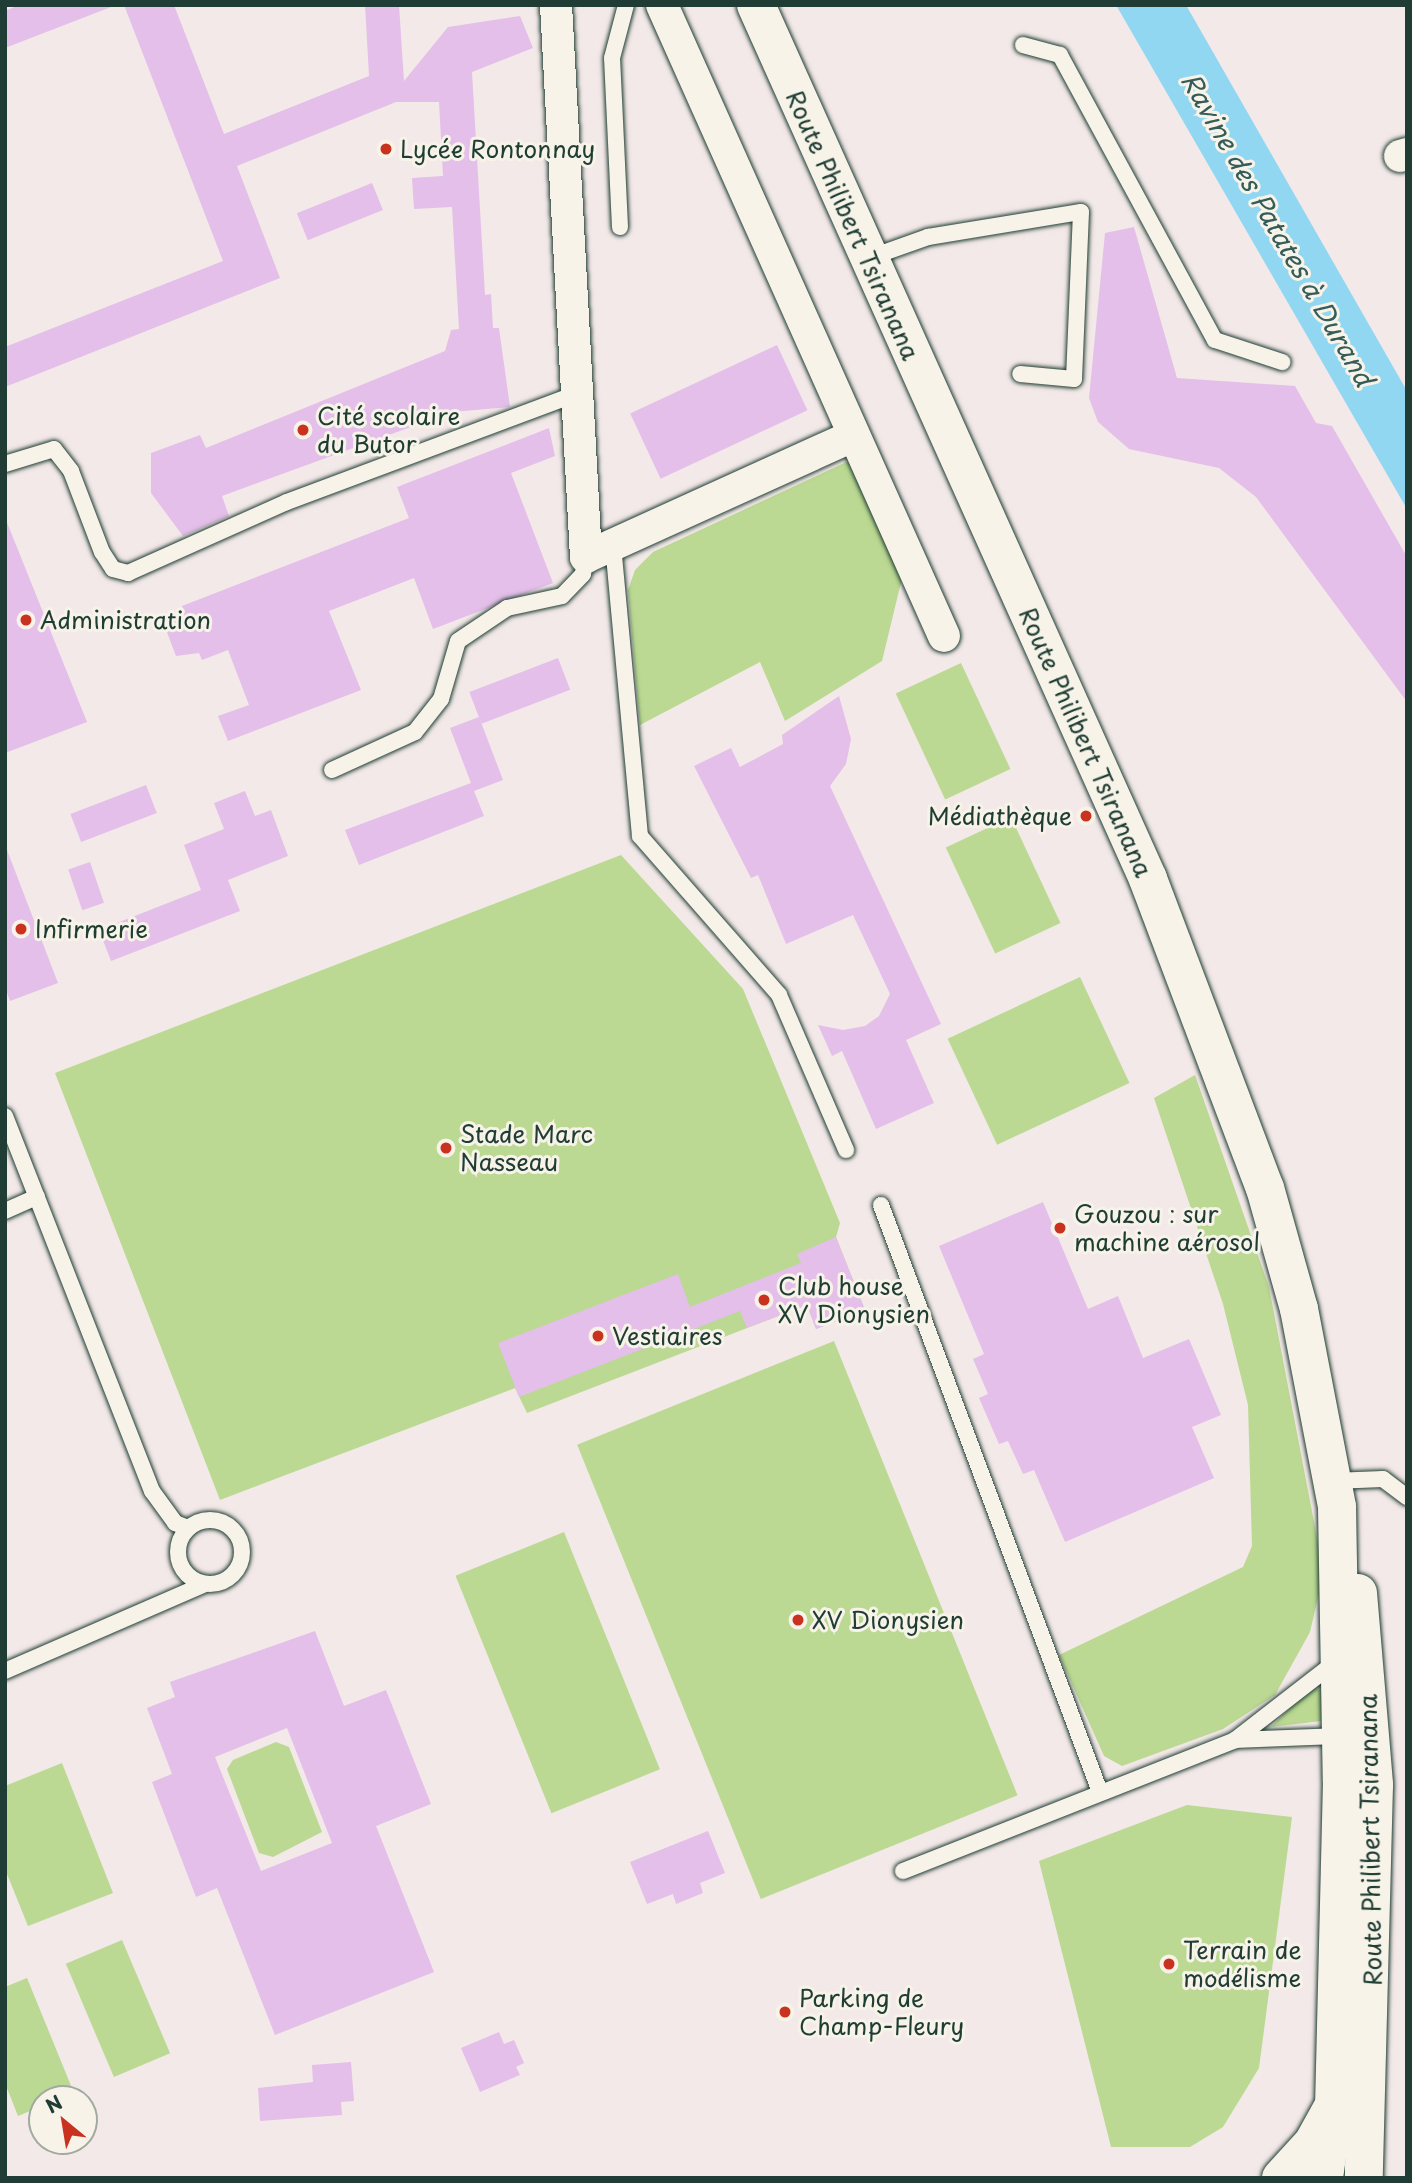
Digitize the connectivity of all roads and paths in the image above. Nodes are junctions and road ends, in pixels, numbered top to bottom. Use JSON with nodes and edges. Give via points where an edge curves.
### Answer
{"nodes":[{"id":1,"x":556,"y":5,"type":"edge"},
{"id":2,"x":626,"y":5,"type":"edge"},
{"id":3,"x":662,"y":5,"type":"edge"},
{"id":4,"x":756,"y":5,"type":"edge"},
{"id":5,"x":1023,"y":45,"type":"dead end"},
{"id":6,"x":620,"y":228,"type":"dead end"},
{"id":7,"x":867,"y":259,"type":"junction"},
{"id":8,"x":1282,"y":362,"type":"dead end"},
{"id":9,"x":1020,"y":374,"type":"dead end"},
{"id":10,"x":576,"y":394,"type":"junction"},
{"id":11,"x":850,"y":437,"type":"junction"},
{"id":12,"x":5,"y":464,"type":"edge"},
{"id":13,"x":599,"y":551,"type":"junction"},
{"id":14,"x":944,"y":636,"type":"dead end"},
{"id":15,"x":332,"y":770,"type":"dead end"},
{"id":16,"x":5,"y":1116,"type":"edge"},
{"id":17,"x":846,"y":1150,"type":"dead end"},
{"id":18,"x":37,"y":1197,"type":"junction"},
{"id":19,"x":881,"y":1205,"type":"dead end"},
{"id":20,"x":5,"y":1211,"type":"edge"},
{"id":21,"x":1335,"y":1494,"type":"junction"},
{"id":22,"x":1407,"y":1497,"type":"edge"},
{"id":23,"x":188,"y":1528,"type":"junction"},
{"id":24,"x":205,"y":1584,"type":"junction"},
{"id":25,"x":1352,"y":1665,"type":"junction"},
{"id":26,"x":5,"y":1671,"type":"edge"},
{"id":27,"x":1357,"y":1728,"type":"junction"},
{"id":28,"x":1236,"y":1740,"type":"junction"},
{"id":29,"x":1100,"y":1792,"type":"junction"},
{"id":30,"x":903,"y":1871,"type":"dead end"},
{"id":31,"x":1334,"y":2105,"type":"junction"},
{"id":32,"x":1281,"y":2178,"type":"edge"},
{"id":33,"x":1324,"y":2178,"type":"edge"},
{"id":34,"x":1364,"y":2178,"type":"edge"}],
"edges":[{"from":1,"to":10,"type":"street"},
{"from":2,"to":6,"type":"lane","via":[[612,58]]},
{"from":3,"to":11,"type":"street"},
{"from":4,"to":7,"type":"main road","name":"Route Philibert Tsiranana"},
{"from":5,"to":8,"type":"lane","via":[[1060,55],[1215,340]]},
{"from":7,"to":9,"type":"lane","via":[[928,237],[1081,212],[1074,379]]},
{"from":7,"to":21,"type":"main road","name":"Route Philibert Tsiranana","via":[[1148,879],[1222,1068],[1299,1309]]},
{"from":10,"to":12,"type":"lane","via":[[287,502],[128,573],[113,569],[102,552],[71,471],[54,449]]},
{"from":10,"to":13,"type":"street"},
{"from":11,"to":13,"type":"street"},
{"from":11,"to":14,"type":"street"},
{"from":13,"to":15,"type":"lane","via":[[562,596],[507,608],[458,641],[442,698],[415,732]]},
{"from":13,"to":17,"type":"lane","via":[[640,836],[779,995]]},
{"from":16,"to":18,"type":"lane"},
{"from":18,"to":20,"type":"lane"},
{"from":18,"to":23,"type":"lane","via":[[152,1491],[175,1522]]},
{"from":19,"to":29,"type":"lane"},
{"from":21,"to":22,"type":"lane","via":[[1383,1479]]},
{"from":21,"to":25,"type":"main road","name":"Route Philibert Tsiranana","via":[[1354,1551]]},
{"from":23,"to":24,"type":"lane","via":[[179,1550],[182,1565]]},
{"from":23,"to":24,"type":"lane","via":[[219,1522],[237,1537],[242,1551],[232,1577]]},
{"from":24,"to":26,"type":"lane"},
{"from":25,"to":27,"type":"main road","name":"Route Philibert Tsiranana"},
{"from":25,"to":28,"type":"lane"},
{"from":27,"to":28,"type":"lane"},
{"from":27,"to":31,"type":"main road","name":"Route Philibert Tsiranana"},
{"from":27,"to":34,"type":"main road","name":"Route Philibert Tsiranana"},
{"from":28,"to":29,"type":"lane"},
{"from":29,"to":30,"type":"lane"},
{"from":31,"to":32,"type":"main road","via":[[1313,2143]]},
{"from":31,"to":33,"type":"main road","name":"Route Philibert Tsiranana"}]}
